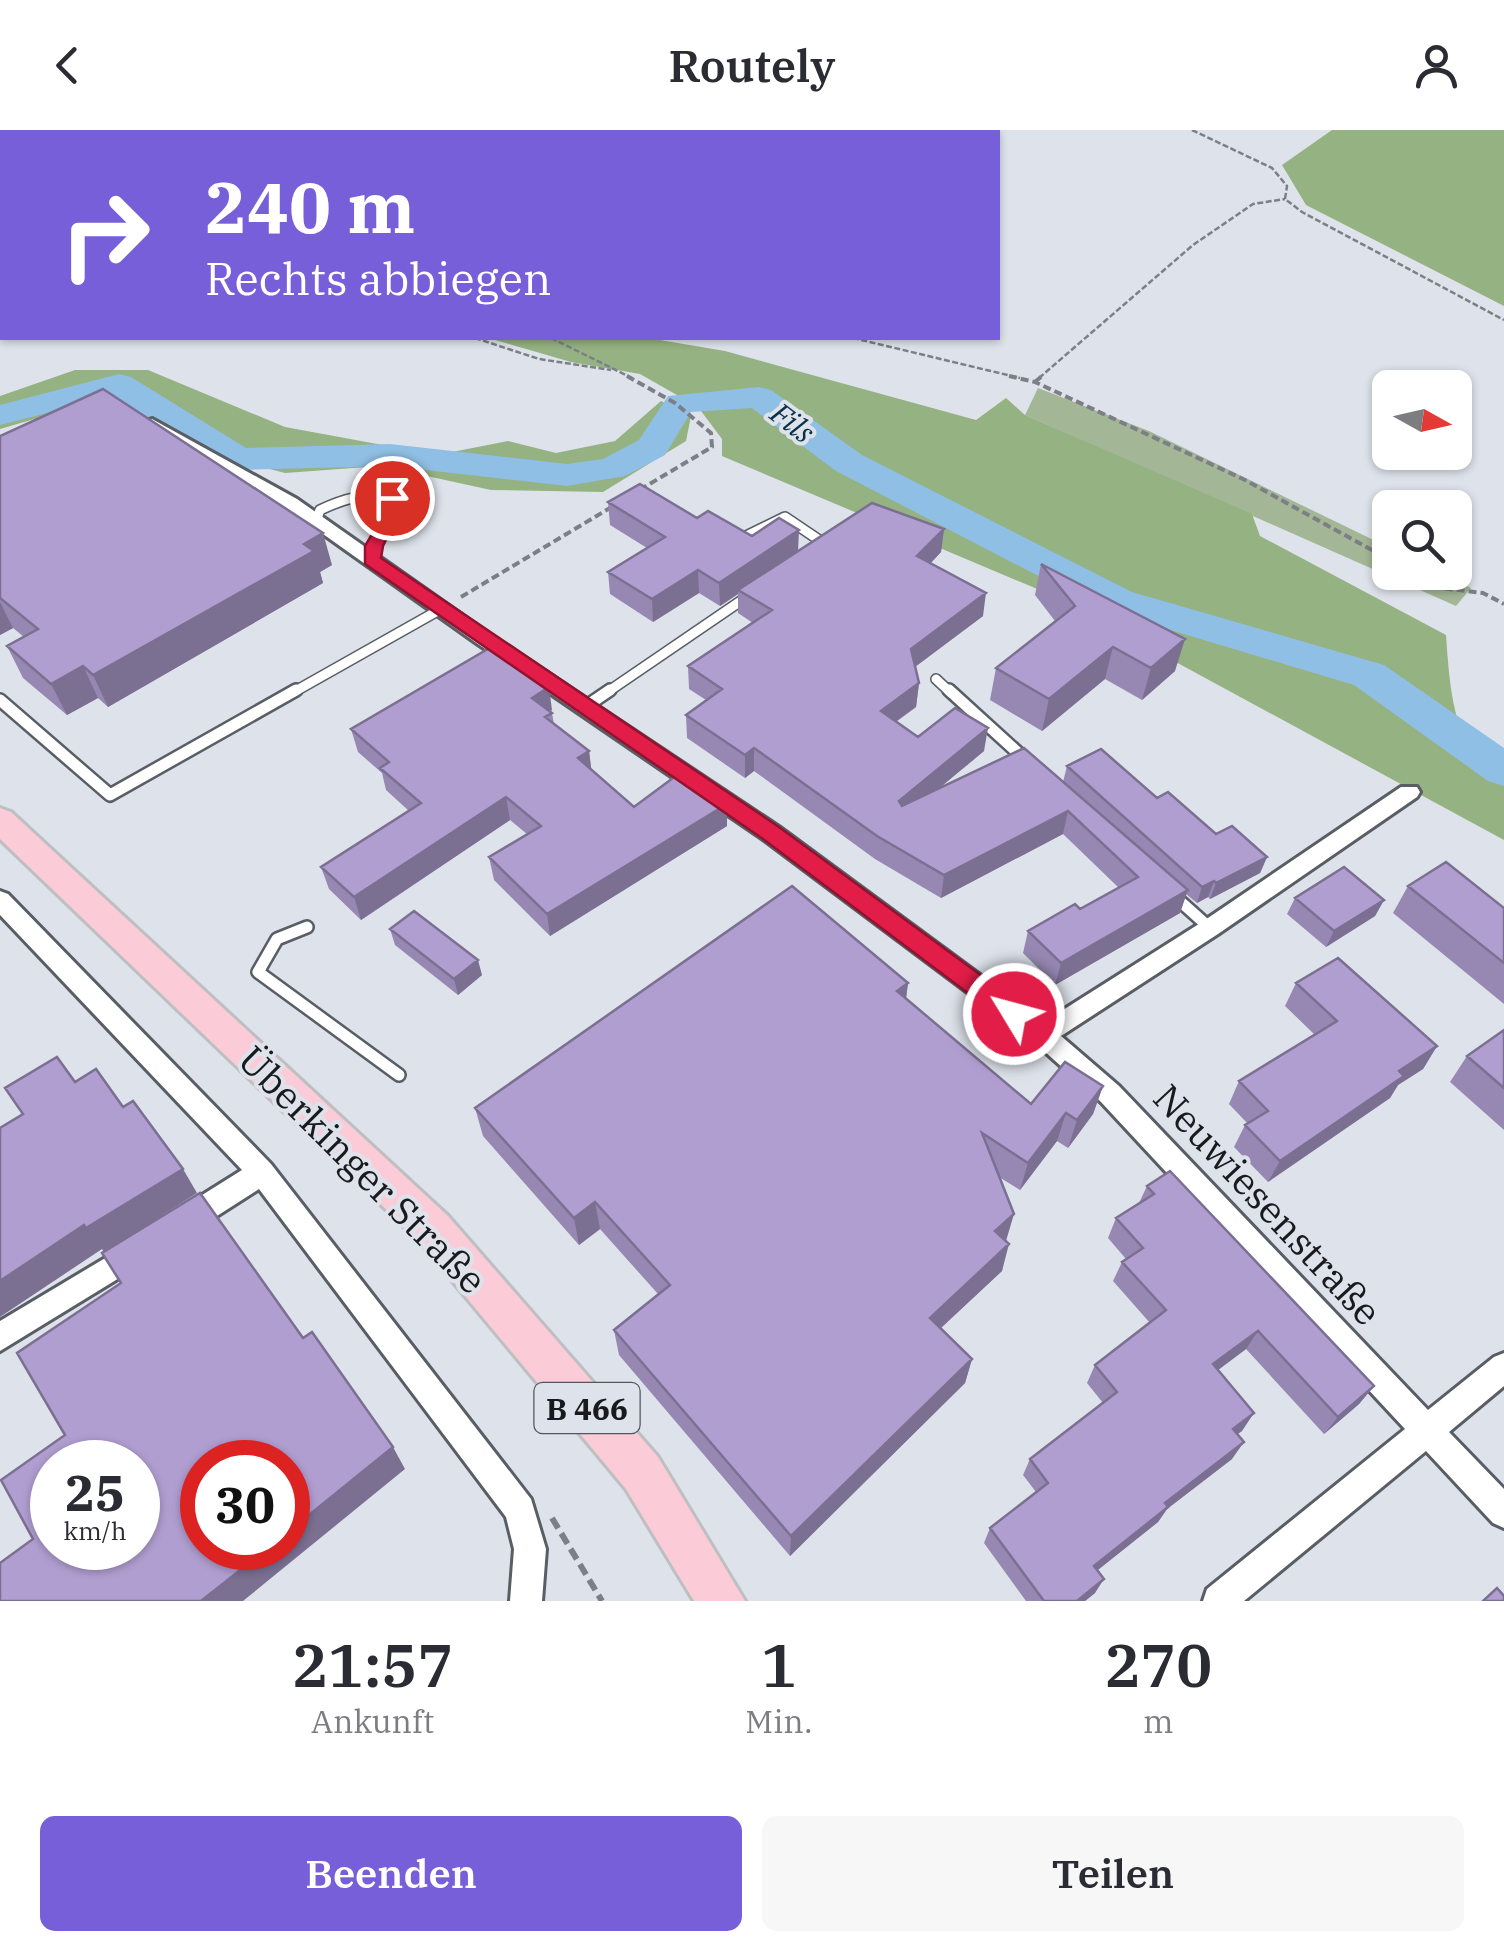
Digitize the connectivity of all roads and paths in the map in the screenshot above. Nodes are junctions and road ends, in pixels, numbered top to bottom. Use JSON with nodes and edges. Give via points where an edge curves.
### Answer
{"nodes":[{"id":1,"x":1192,"y":130,"type":"edge"},
{"id":2,"x":1285,"y":199,"type":"junction"},
{"id":3,"x":1504,"y":320,"type":"edge"},
{"id":4,"x":481,"y":340,"type":"edge"},
{"id":5,"x":555,"y":340,"type":"edge"},
{"id":6,"x":862,"y":340,"type":"edge"},
{"id":7,"x":619,"y":371,"type":"junction"},
{"id":8,"x":1035,"y":382,"type":"junction"},
{"id":9,"x":140,"y":416,"type":"edge"},
{"id":10,"x":316,"y":520,"type":"junction"},
{"id":11,"x":738,"y":540,"type":"edge"},
{"id":12,"x":1372,"y":550,"type":"edge"},
{"id":13,"x":809,"y":554,"type":"edge"},
{"id":14,"x":372,"y":560,"type":"junction"},
{"id":15,"x":761,"y":587,"type":"edge"},
{"id":16,"x":1457,"y":590,"type":"edge"},
{"id":17,"x":1504,"y":604,"type":"edge"},
{"id":18,"x":441,"y":609,"type":"junction"},
{"id":19,"x":936,"y":679,"type":"dead end"},
{"id":20,"x":0,"y":700,"type":"edge"},
{"id":21,"x":585,"y":707,"type":"junction"},
{"id":22,"x":1037,"y":771,"type":"edge"},
{"id":23,"x":1409,"y":792,"type":"dead end"},
{"id":24,"x":0,"y":820,"type":"edge"},
{"id":25,"x":1166,"y":889,"type":"edge"},
{"id":26,"x":0,"y":900,"type":"edge"},
{"id":27,"x":307,"y":926,"type":"dead end"},
{"id":28,"x":1210,"y":928,"type":"junction"},
{"id":29,"x":1043,"y":1035,"type":"junction"},
{"id":30,"x":399,"y":1075,"type":"dead end"},
{"id":31,"x":262,"y":1172,"type":"junction"},
{"id":32,"x":0,"y":1338,"type":"edge"},
{"id":33,"x":1504,"y":1367,"type":"edge"},
{"id":34,"x":1428,"y":1433,"type":"junction"},
{"id":35,"x":520,"y":1510,"type":"junction"},
{"id":36,"x":1504,"y":1512,"type":"edge"},
{"id":37,"x":526,"y":1601,"type":"edge"},
{"id":38,"x":602,"y":1601,"type":"edge"},
{"id":39,"x":722,"y":1601,"type":"edge"},
{"id":40,"x":1218,"y":1601,"type":"edge"}],
"edges":[{"from":1,"to":2,"type":"path","via":[[1272,168],[1286,186]]},
{"from":2,"to":3,"type":"path"},
{"from":2,"to":8,"type":"path","via":[[1253,204],[1194,245]]},
{"from":4,"to":7,"type":"path","via":[[539,359]]},
{"from":5,"to":7,"type":"path"},
{"from":6,"to":8,"type":"path"},
{"from":7,"to":18,"type":"path","via":[[688,410],[711,434],[712,447]]},
{"from":8,"to":12,"type":"path","via":[[1245,480]]},
{"from":9,"to":10,"type":"street","name":"Neuwiesenstraße"},
{"from":10,"to":14,"type":"street","name":"Neuwiesenstraße"},
{"from":10,"to":14,"type":"lane","via":[[329,505],[364,496],[392,498],[394,512]]},
{"from":11,"to":13,"type":"lane","via":[[785,517],[825,544]]},
{"from":14,"to":18,"type":"street","name":"Neuwiesenstraße"},
{"from":15,"to":21,"type":"lane"},
{"from":16,"to":17,"type":"path"},
{"from":18,"to":20,"type":"lane","via":[[110,796]]},
{"from":18,"to":21,"type":"street","name":"Neuwiesenstraße"},
{"from":19,"to":22,"type":"lane"},
{"from":21,"to":29,"type":"street","name":"Neuwiesenstraße","via":[[771,833]]},
{"from":23,"to":28,"type":"street"},
{"from":24,"to":39,"type":"main road","name":"Überkinger Straße","number":"B 466","via":[[434,1229],[642,1473]]},
{"from":25,"to":28,"type":"lane"},
{"from":26,"to":31,"type":"street"},
{"from":27,"to":30,"type":"lane","via":[[277,939],[258,972]]},
{"from":28,"to":29,"type":"street"},
{"from":29,"to":34,"type":"street","name":"Neuwiesenstraße","via":[[1110,1094]]},
{"from":31,"to":32,"type":"street"},
{"from":31,"to":35,"type":"street"},
{"from":33,"to":34,"type":"street"},
{"from":34,"to":36,"type":"street","name":"Neuwiesenstraße"},
{"from":34,"to":40,"type":"street"},
{"from":35,"to":37,"type":"street","via":[[530,1549]]},
{"from":35,"to":38,"type":"path","via":[[549,1514]]}]}
